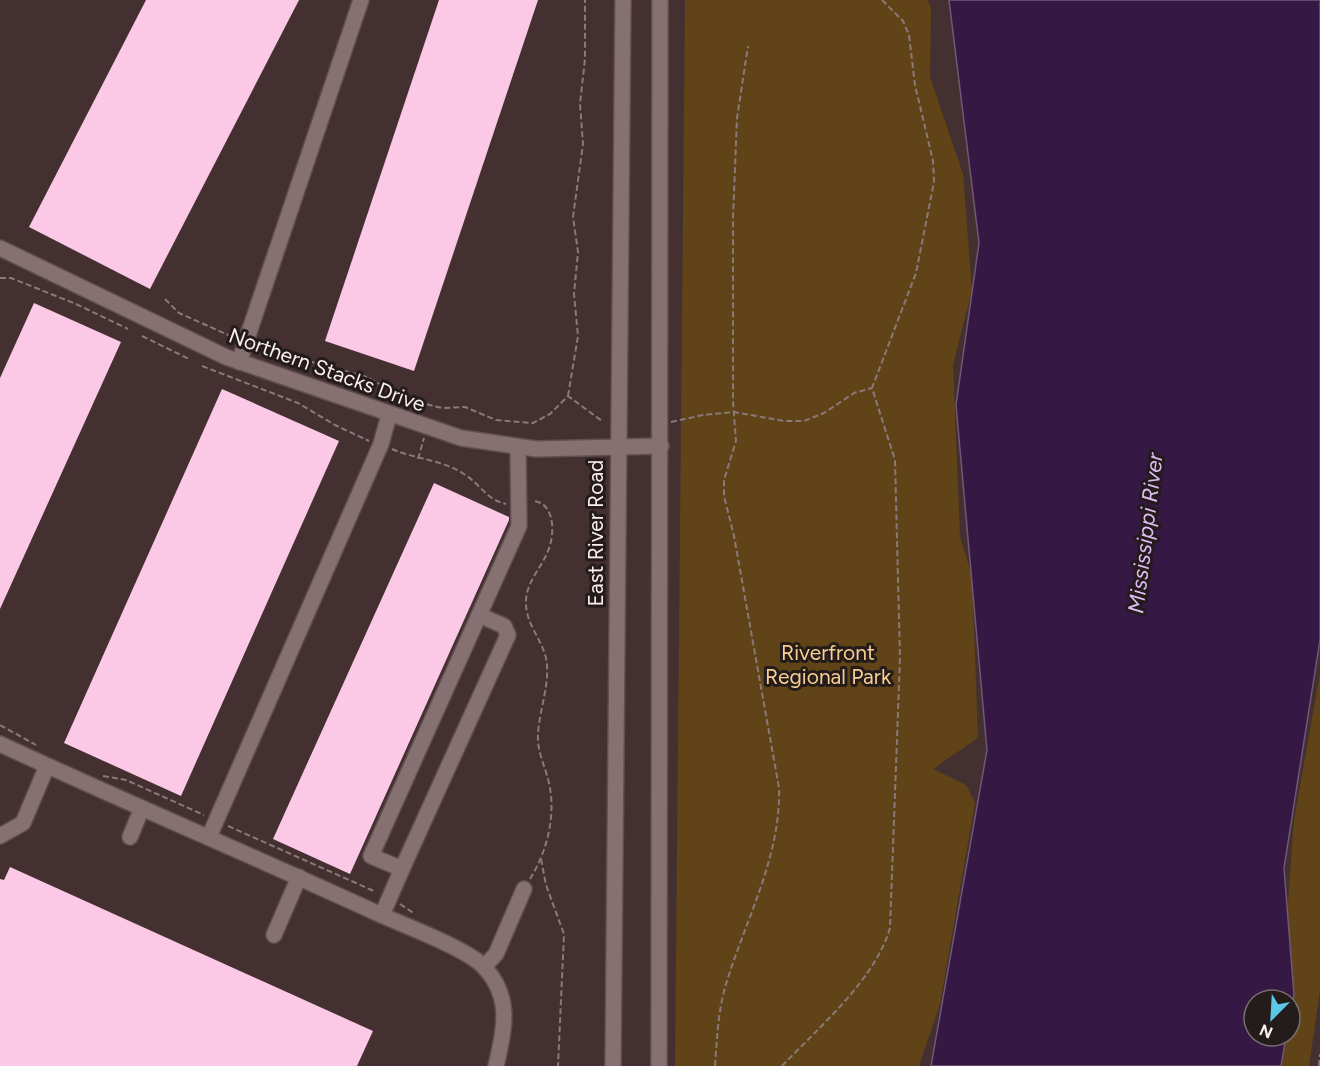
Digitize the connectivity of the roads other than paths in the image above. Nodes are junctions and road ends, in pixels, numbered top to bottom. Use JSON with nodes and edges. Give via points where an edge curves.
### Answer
{"nodes":[{"id":1,"x":361,"y":0,"type":"edge"},
{"id":2,"x":623,"y":0,"type":"edge"},
{"id":3,"x":651,"y":0,"type":"edge"},
{"id":4,"x":660,"y":0,"type":"edge"},
{"id":5,"x":661,"y":47,"type":"junction"},
{"id":6,"x":0,"y":248,"type":"edge"},
{"id":7,"x":239,"y":362,"type":"junction"},
{"id":8,"x":389,"y":416,"type":"junction"},
{"id":9,"x":618,"y":445,"type":"junction"},
{"id":10,"x":661,"y":446,"type":"junction"},
{"id":11,"x":518,"y":447,"type":"junction"},
{"id":12,"x":479,"y":615,"type":"junction"},
{"id":13,"x":0,"y":744,"type":"edge"},
{"id":14,"x":47,"y":766,"type":"junction"},
{"id":15,"x":142,"y":808,"type":"junction"},
{"id":16,"x":0,"y":837,"type":"edge"},
{"id":17,"x":130,"y":837,"type":"dead end"},
{"id":18,"x":209,"y":837,"type":"junction"},
{"id":19,"x":402,"y":869,"type":"junction"},
{"id":20,"x":299,"y":877,"type":"junction"},
{"id":21,"x":524,"y":890,"type":"road end"},
{"id":22,"x":382,"y":915,"type":"junction"},
{"id":23,"x":274,"y":935,"type":"dead end"},
{"id":24,"x":484,"y":967,"type":"junction"},
{"id":25,"x":496,"y":1066,"type":"edge"},
{"id":26,"x":613,"y":1066,"type":"edge"},
{"id":27,"x":659,"y":1066,"type":"edge"}],
"edges":[{"from":1,"to":7,"type":"street"},
{"from":2,"to":9,"type":"street","name":"East River Road"},
{"from":3,"to":5,"type":"street","via":[[651,24]]},
{"from":4,"to":5,"type":"street"},
{"from":5,"to":10,"type":"street"},
{"from":6,"to":7,"type":"street","name":"Northern Stacks Drive"},
{"from":7,"to":8,"type":"street","name":"Northern Stacks Drive"},
{"from":8,"to":11,"type":"street","name":"Northern Stacks Drive","via":[[461,438]]},
{"from":8,"to":18,"type":"street","via":[[381,444]]},
{"from":9,"to":10,"type":"street","name":"Northern Stacks Drive"},
{"from":9,"to":11,"type":"street","name":"Northern Stacks Drive"},
{"from":9,"to":26,"type":"street","name":"East River Road"},
{"from":10,"to":27,"type":"street"},
{"from":11,"to":12,"type":"street","via":[[519,526]]},
{"from":12,"to":19,"type":"street","via":[[504,626],[508,635]]},
{"from":12,"to":19,"type":"street","via":[[371,856]]},
{"from":13,"to":14,"type":"street"},
{"from":14,"to":15,"type":"street"},
{"from":14,"to":16,"type":"street","via":[[23,823]]},
{"from":15,"to":17,"type":"street"},
{"from":15,"to":18,"type":"street"},
{"from":18,"to":20,"type":"street"},
{"from":19,"to":22,"type":"street"},
{"from":20,"to":22,"type":"street"},
{"from":20,"to":23,"type":"street"},
{"from":21,"to":24,"type":"street","via":[[496,954]]},
{"from":22,"to":24,"type":"street"},
{"from":24,"to":25,"type":"street","via":[[498,988],[505,1011]]}]}
